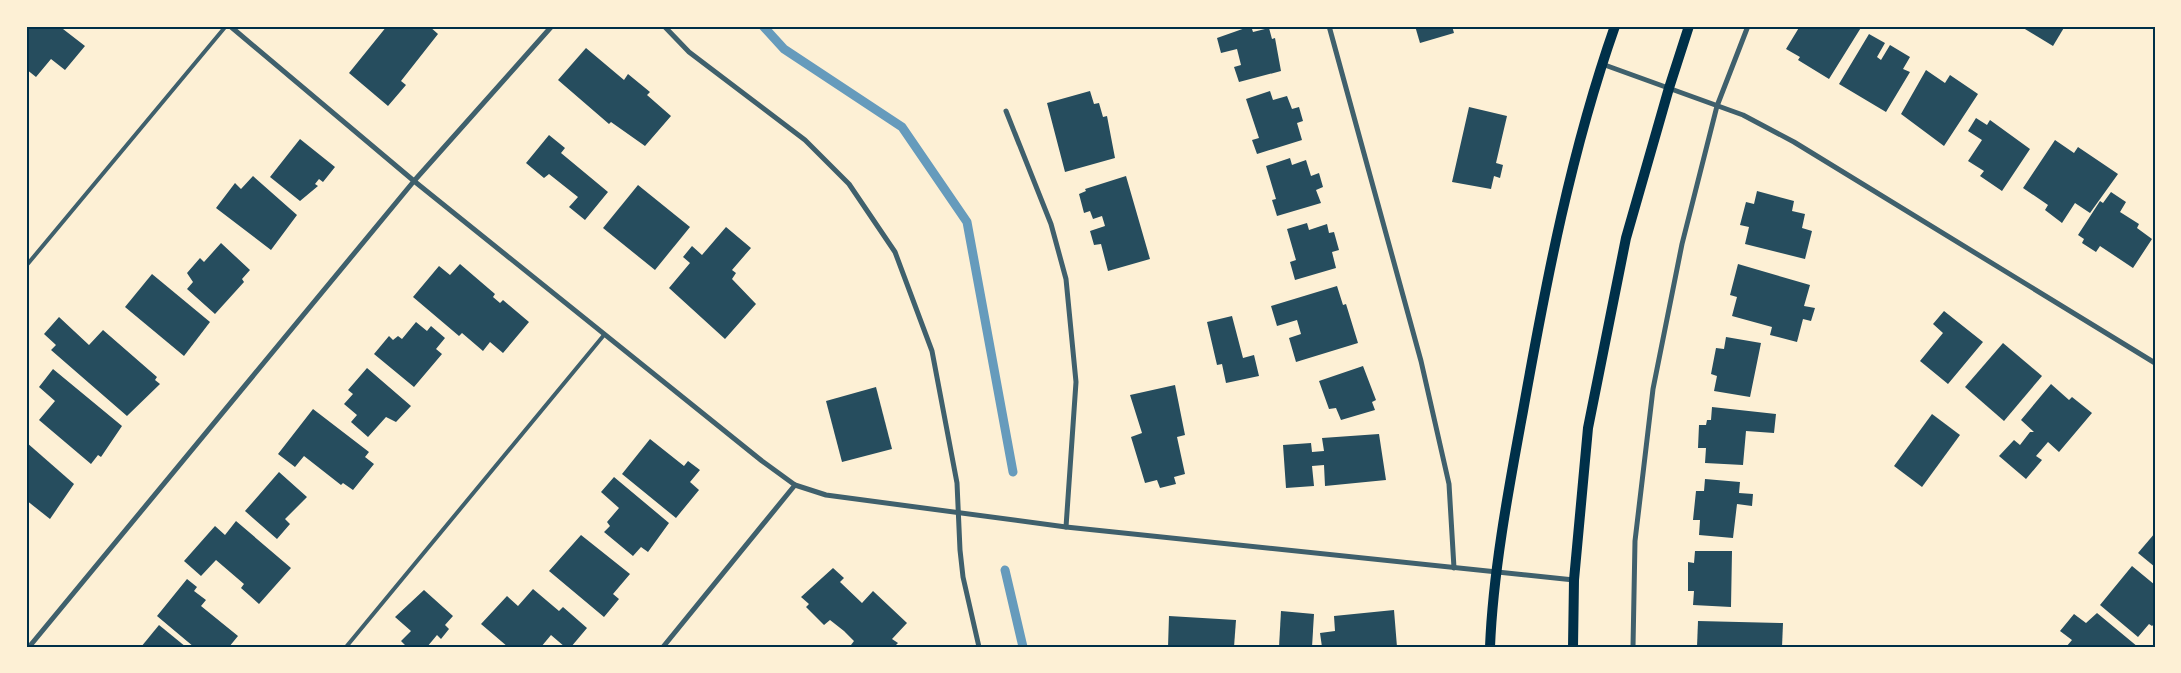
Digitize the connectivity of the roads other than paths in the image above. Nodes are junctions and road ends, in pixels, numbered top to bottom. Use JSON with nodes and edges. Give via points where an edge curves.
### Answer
{"nodes":[{"id":1,"x":226,"y":26,"type":"edge"},
{"id":2,"x":230,"y":26,"type":"edge"},
{"id":3,"x":552,"y":26,"type":"edge"},
{"id":4,"x":664,"y":26,"type":"edge"},
{"id":5,"x":1329,"y":26,"type":"edge"},
{"id":6,"x":1615,"y":26,"type":"edge"},
{"id":7,"x":1689,"y":26,"type":"edge"},
{"id":8,"x":1748,"y":26,"type":"edge"},
{"id":9,"x":1602,"y":64,"type":"junction"},
{"id":10,"x":1668,"y":88,"type":"junction"},
{"id":11,"x":1717,"y":106,"type":"junction"},
{"id":12,"x":1006,"y":111,"type":"dead end"},
{"id":13,"x":414,"y":181,"type":"junction"},
{"id":14,"x":26,"y":266,"type":"edge"},
{"id":15,"x":604,"y":334,"type":"junction"},
{"id":16,"x":2155,"y":363,"type":"edge"},
{"id":17,"x":795,"y":485,"type":"junction"},
{"id":18,"x":959,"y":514,"type":"junction"},
{"id":19,"x":1066,"y":527,"type":"junction"},
{"id":20,"x":1454,"y":568,"type":"junction"},
{"id":21,"x":1497,"y":573,"type":"junction"},
{"id":22,"x":1574,"y":580,"type":"junction"},
{"id":23,"x":29,"y":647,"type":"edge"},
{"id":24,"x":346,"y":647,"type":"edge"},
{"id":25,"x":663,"y":647,"type":"edge"},
{"id":26,"x":979,"y":647,"type":"edge"},
{"id":27,"x":1490,"y":647,"type":"edge"},
{"id":28,"x":1573,"y":647,"type":"edge"},
{"id":29,"x":1633,"y":647,"type":"edge"}],
"edges":[{"from":1,"to":14,"type":"lane"},
{"from":2,"to":13,"type":"street"},
{"from":3,"to":13,"type":"street"},
{"from":4,"to":18,"type":"street","via":[[689,52],[805,140],[849,184],[895,252],[932,352],[957,483]]},
{"from":5,"to":20,"type":"street","via":[[1425,380],[1449,484]]},
{"from":6,"to":9,"type":"main road"},
{"from":7,"to":10,"type":"main road"},
{"from":8,"to":11,"type":"street"},
{"from":9,"to":10,"type":"street"},
{"from":9,"to":21,"type":"main road","via":[[1577,146],[1536,335]]},
{"from":10,"to":11,"type":"street"},
{"from":10,"to":22,"type":"main road","via":[[1626,238],[1588,428]]},
{"from":11,"to":16,"type":"street","via":[[1743,115],[1794,142]]},
{"from":11,"to":29,"type":"street","via":[[1682,244],[1653,388],[1635,541]]},
{"from":12,"to":19,"type":"street","via":[[1051,224],[1066,279],[1076,382]]},
{"from":13,"to":15,"type":"street"},
{"from":13,"to":23,"type":"street"},
{"from":15,"to":17,"type":"street"},
{"from":15,"to":24,"type":"lane"},
{"from":17,"to":18,"type":"street","via":[[826,495]]},
{"from":17,"to":25,"type":"street"},
{"from":18,"to":19,"type":"street"},
{"from":18,"to":26,"type":"street","via":[[963,578]]},
{"from":19,"to":20,"type":"street"},
{"from":20,"to":21,"type":"street"},
{"from":21,"to":22,"type":"street"},
{"from":21,"to":27,"type":"main road"},
{"from":22,"to":28,"type":"main road"}]}
